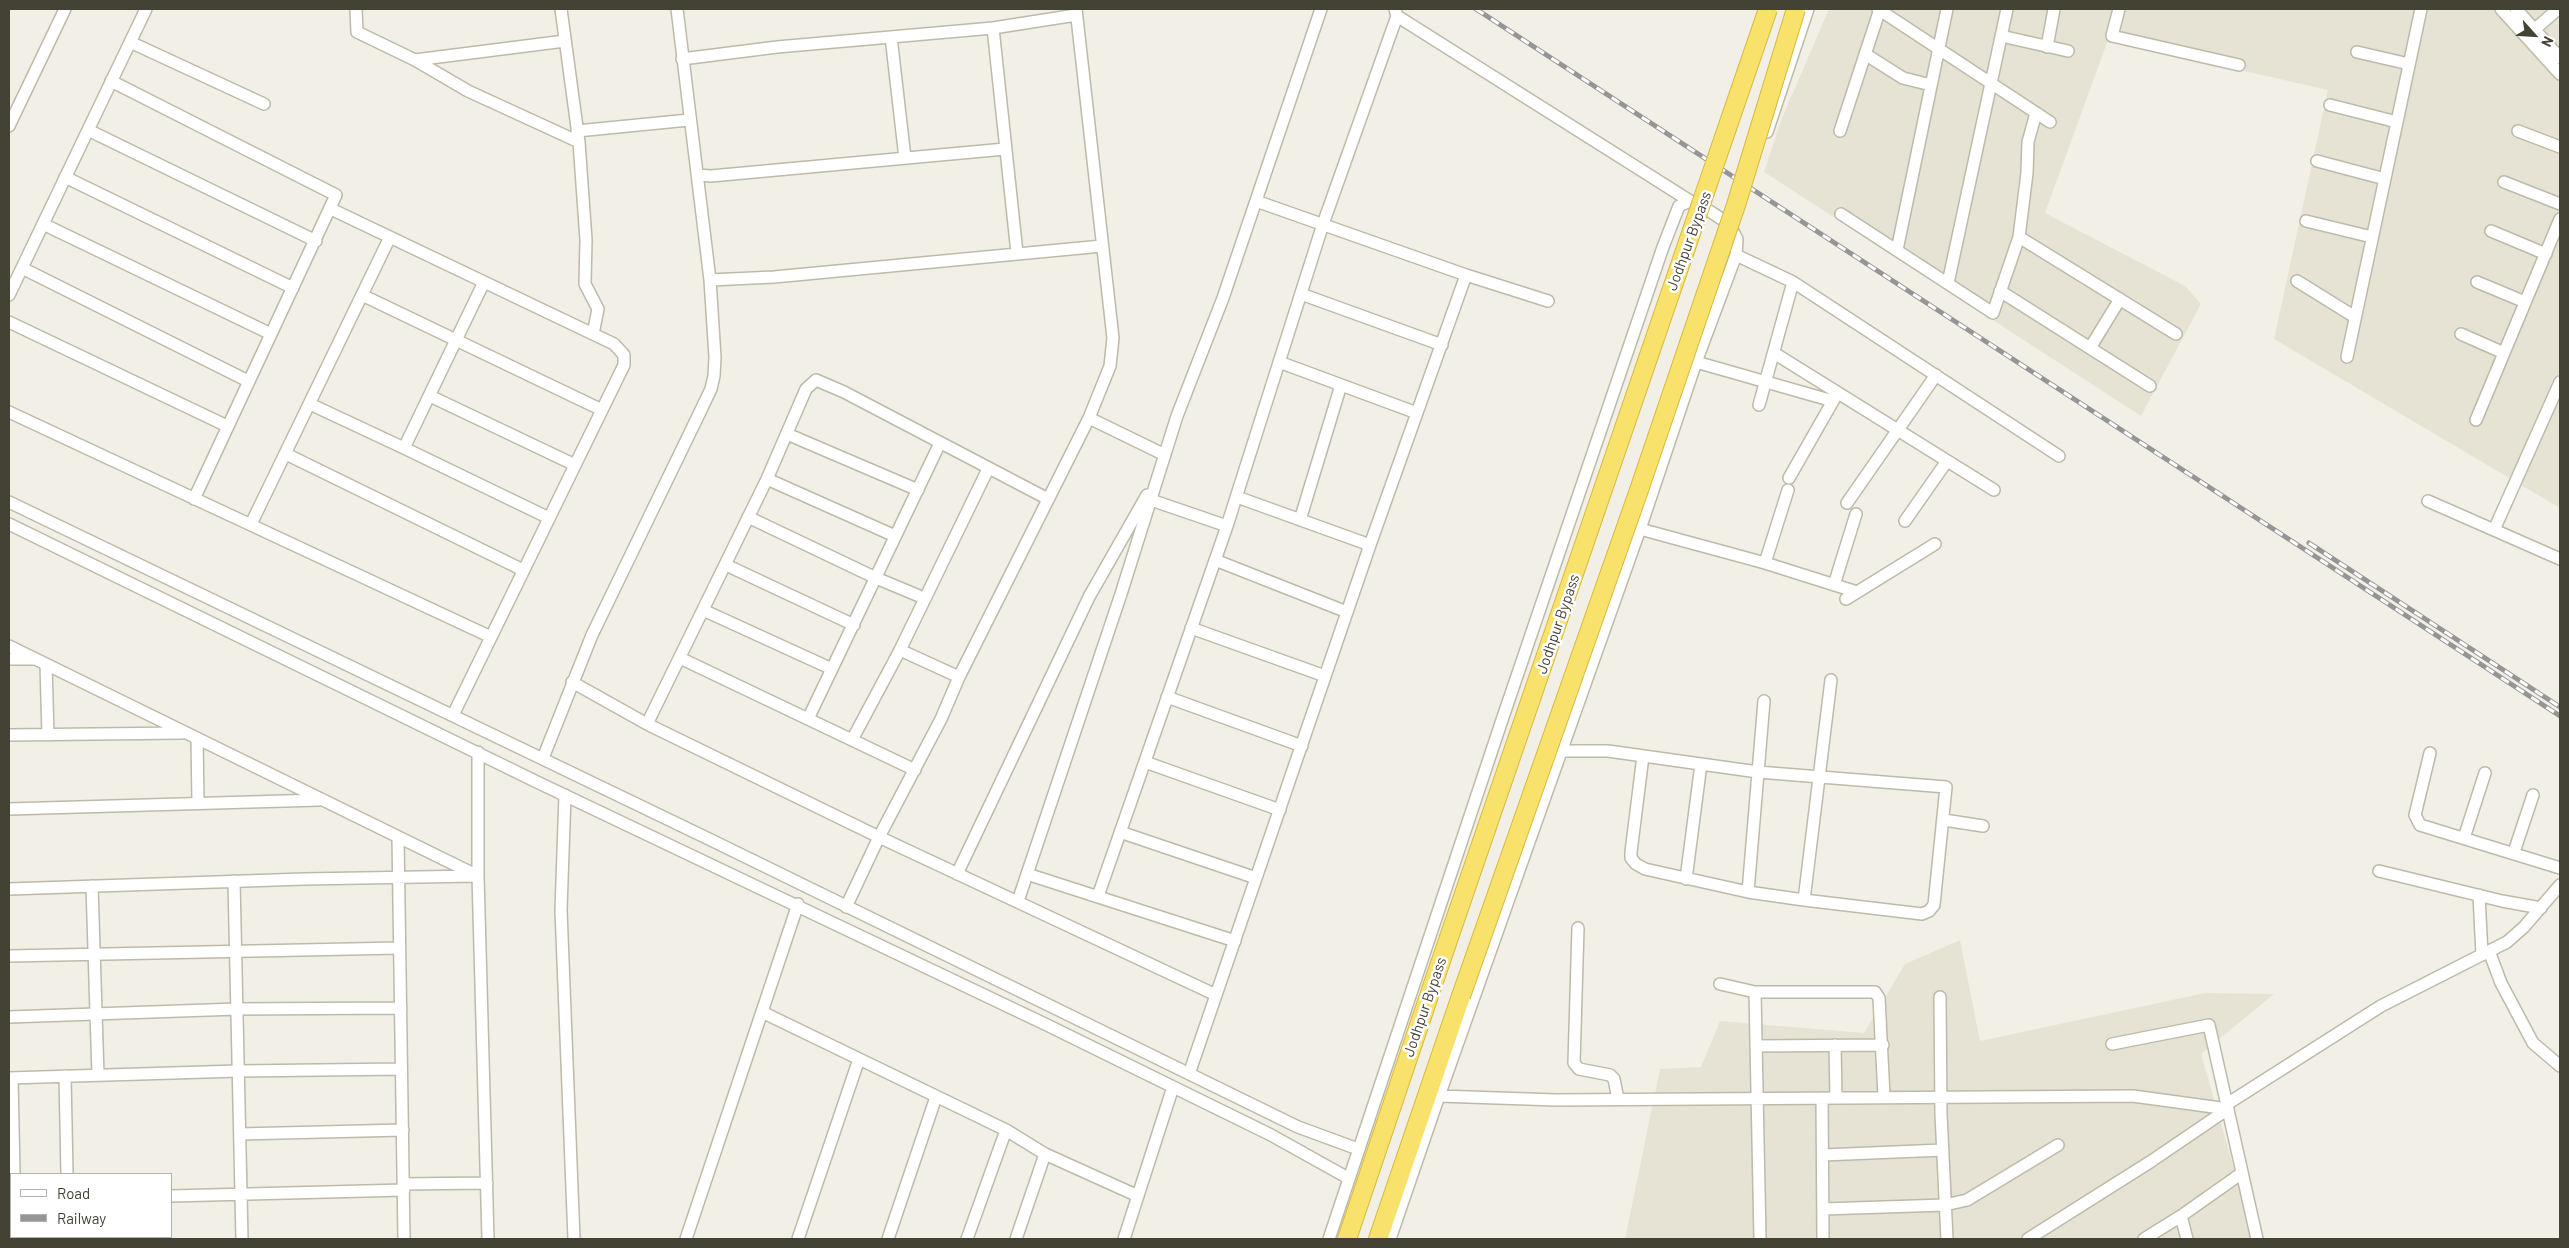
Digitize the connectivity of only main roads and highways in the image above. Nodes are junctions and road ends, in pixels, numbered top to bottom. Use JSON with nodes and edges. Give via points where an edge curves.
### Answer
{"nodes":[{"id":1,"x":1768,"y":9,"type":"edge"},
{"id":2,"x":1796,"y":9,"type":"edge"},
{"id":3,"x":1347,"y":1239,"type":"edge"},
{"id":4,"x":1378,"y":1239,"type":"edge"}],
"edges":[{"from":1,"to":3,"type":"highway","name":"Jodhpur Bypass","bridge":true},
{"from":2,"to":4,"type":"highway","bridge":true,"via":[[1736,205]]}]}
